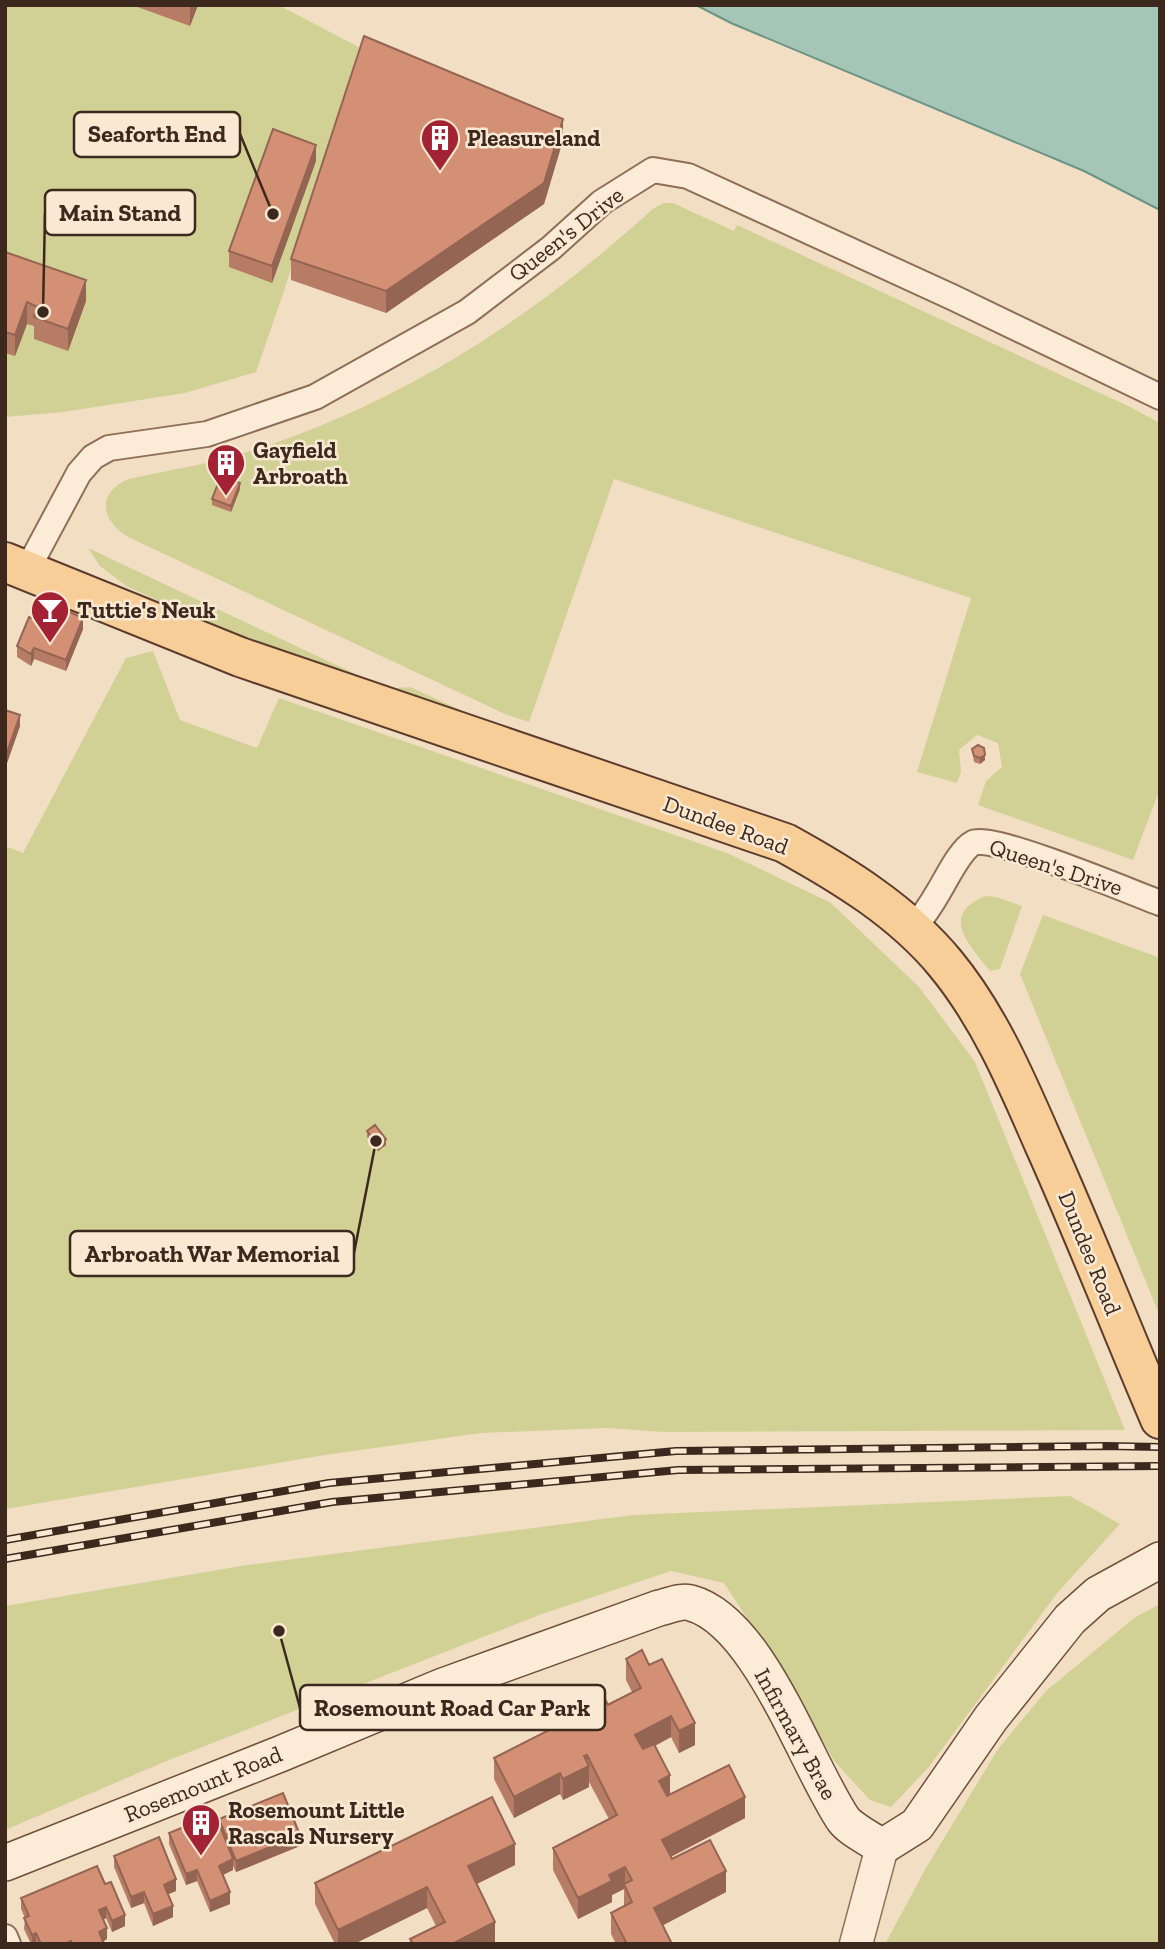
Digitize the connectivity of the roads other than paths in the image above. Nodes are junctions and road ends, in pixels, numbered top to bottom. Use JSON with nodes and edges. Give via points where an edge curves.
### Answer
{"nodes":[{"id":1,"x":1160,"y":397,"type":"edge"},
{"id":2,"x":15,"y":567,"type":"edge"},
{"id":3,"x":1160,"y":903,"type":"edge"},
{"id":4,"x":912,"y":930,"type":"junction"},
{"id":5,"x":1160,"y":1419,"type":"edge"},
{"id":6,"x":1160,"y":1560,"type":"edge"},
{"id":7,"x":716,"y":1614,"type":"joint"},
{"id":8,"x":882,"y":1847,"type":"junction"},
{"id":9,"x":5,"y":1863,"type":"edge"},
{"id":10,"x":5,"y":1937,"type":"edge"},
{"id":11,"x":8,"y":1944,"type":"edge"},
{"id":12,"x":856,"y":1944,"type":"edge"}],
"edges":[{"from":1,"to":2,"type":"street","name":"Queen's Drive","via":[[688,176],[653,170],[602,202],[467,312],[315,397],[207,433],[109,448],[93,457]]},
{"from":2,"to":4,"type":"main road","name":"Dundee Road","via":[[240,657],[785,843],[867,892]]},
{"from":3,"to":4,"type":"street","name":"Queen's Drive","via":[[986,841],[973,843],[953,866]]},
{"from":4,"to":5,"type":"main road","name":"Dundee Road","via":[[945,962],[1012,1071]]},
{"from":6,"to":8,"type":"main road","via":[[1098,1594],[1070,1619],[991,1718],[917,1825]]},
{"from":7,"to":8,"type":"main road","name":"Infirmary Brae","via":[[771,1685],[845,1821]]},
{"from":7,"to":9,"type":"main road","name":"Rosemount Road","via":[[688,1602],[659,1608],[443,1686]]},
{"from":8,"to":12,"type":"street"},
{"from":10,"to":11,"type":"street"}]}
